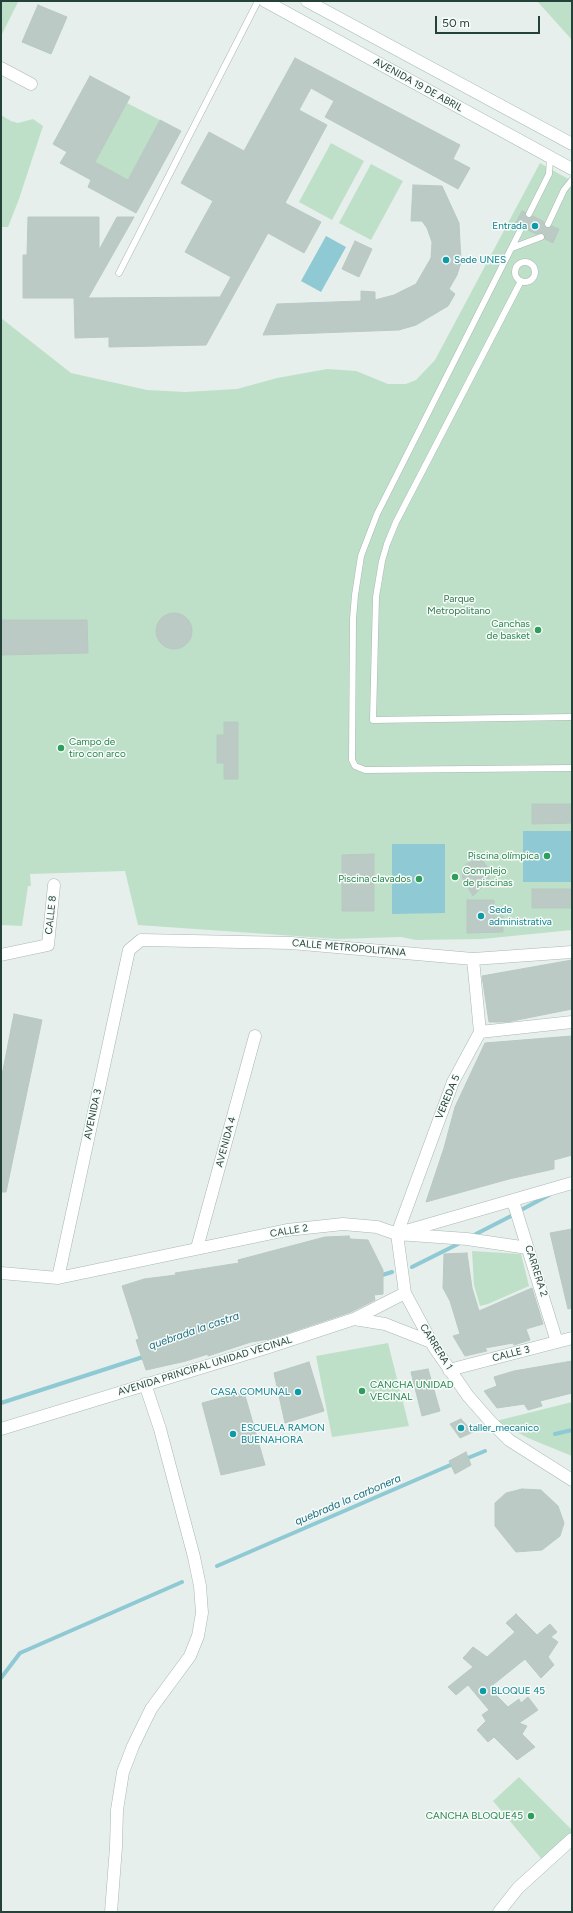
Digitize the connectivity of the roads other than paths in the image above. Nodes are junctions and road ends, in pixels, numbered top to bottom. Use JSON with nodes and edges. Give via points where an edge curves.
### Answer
{"nodes":[{"id":1,"x":258,"y":1,"type":"edge"},
{"id":2,"x":265,"y":1,"type":"edge"},
{"id":3,"x":307,"y":1,"type":"edge"},
{"id":4,"x":1,"y":68,"type":"edge"},
{"id":5,"x":31,"y":84,"type":"dead end"},
{"id":6,"x":572,"y":144,"type":"edge"},
{"id":7,"x":550,"y":158,"type":"junction"},
{"id":8,"x":572,"y":169,"type":"edge"},
{"id":9,"x":572,"y":180,"type":"edge"},
{"id":10,"x":529,"y":214,"type":"dead end"},
{"id":11,"x":548,"y":224,"type":"dead end"},
{"id":12,"x":522,"y":227,"type":"dead end"},
{"id":13,"x":542,"y":237,"type":"dead end"},
{"id":14,"x":512,"y":248,"type":"junction"},
{"id":15,"x":119,"y":273,"type":"dead end"},
{"id":16,"x":521,"y":281,"type":"dead end"},
{"id":17,"x":572,"y":718,"type":"edge"},
{"id":18,"x":572,"y":768,"type":"edge"},
{"id":19,"x":54,"y":885,"type":"dead end"},
{"id":20,"x":129,"y":950,"type":"joint"},
{"id":21,"x":572,"y":952,"type":"edge"},
{"id":22,"x":1,"y":955,"type":"edge"},
{"id":23,"x":472,"y":959,"type":"junction"},
{"id":24,"x":572,"y":1022,"type":"edge"},
{"id":25,"x":480,"y":1032,"type":"junction"},
{"id":26,"x":255,"y":1036,"type":"dead end"},
{"id":27,"x":572,"y":1183,"type":"edge"},
{"id":28,"x":513,"y":1202,"type":"junction"},
{"id":29,"x":397,"y":1234,"type":"junction"},
{"id":30,"x":197,"y":1248,"type":"junction"},
{"id":31,"x":528,"y":1248,"type":"junction"},
{"id":32,"x":1,"y":1274,"type":"edge"},
{"id":33,"x":58,"y":1278,"type":"junction"},
{"id":34,"x":405,"y":1293,"type":"junction"},
{"id":35,"x":354,"y":1319,"type":"junction"},
{"id":36,"x":572,"y":1338,"type":"edge"},
{"id":37,"x":431,"y":1342,"type":"junction"},
{"id":38,"x":557,"y":1342,"type":"junction"},
{"id":39,"x":449,"y":1370,"type":"junction"},
{"id":40,"x":145,"y":1384,"type":"junction"},
{"id":41,"x":1,"y":1429,"type":"edge"},
{"id":42,"x":572,"y":1480,"type":"edge"},
{"id":43,"x":572,"y":1839,"type":"edge"},
{"id":44,"x":111,"y":1912,"type":"edge"},
{"id":45,"x":499,"y":1912,"type":"edge"}],
"edges":[{"from":1,"to":15,"type":"lane"},
{"from":2,"to":7,"type":"street","name":"AVENIDA 19 DE ABRIL"},
{"from":3,"to":6,"type":"street","name":"AVENIDA 19 DE ABRIL"},
{"from":4,"to":5,"type":"street"},
{"from":7,"to":8,"type":"street","name":"AVENIDA 19 DE ABRIL"},
{"from":7,"to":10,"type":"lane","via":[[549,174]]},
{"from":9,"to":11,"type":"lane","via":[[564,190]]},
{"from":12,"to":14,"type":"lane"},
{"from":13,"to":14,"type":"lane"},
{"from":14,"to":18,"type":"lane","via":[[377,514],[361,556],[353,619],[352,760],[359,769],[365,770]]},
{"from":16,"to":17,"type":"lane","via":[[396,522],[382,561],[374,620],[373,720]]},
{"from":19,"to":22,"type":"street","name":"CALLE 8","via":[[48,945]]},
{"from":20,"to":23,"type":"street","name":"CALLE METROPOLITANA","via":[[141,940],[291,943]]},
{"from":20,"to":33,"type":"street","name":"AVENIDA 3"},
{"from":21,"to":23,"type":"street","name":"CALLE METROPOLITANA"},
{"from":23,"to":25,"type":"street"},
{"from":24,"to":25,"type":"street"},
{"from":25,"to":29,"type":"street","name":"VEREDA 5","via":[[448,1095]]},
{"from":26,"to":30,"type":"street","name":"AVENIDA 4"},
{"from":27,"to":28,"type":"street"},
{"from":28,"to":29,"type":"street"},
{"from":28,"to":31,"type":"street","name":"CARRERA 2"},
{"from":29,"to":30,"type":"street","name":"CALLE 2","via":[[378,1227],[343,1224],[287,1230]]},
{"from":29,"to":31,"type":"street","name":"CALLE 2","via":[[467,1239]]},
{"from":29,"to":34,"type":"street","name":"CARRERA 1"},
{"from":30,"to":33,"type":"street","name":"CALLE 2"},
{"from":31,"to":38,"type":"street","name":"CARRERA 2"},
{"from":32,"to":33,"type":"street","name":"CALLE 2"},
{"from":34,"to":35,"type":"street","name":"AVENIDA PRINCIPAL UNIDAD VECINAL"},
{"from":34,"to":37,"type":"street","name":"CARRERA 1"},
{"from":35,"to":37,"type":"street","via":[[385,1324]]},
{"from":35,"to":40,"type":"street","name":"AVENIDA PRINCIPAL UNIDAD VECINAL"},
{"from":36,"to":38,"type":"street","name":"CALLE 3"},
{"from":37,"to":39,"type":"street","name":"CARRERA 1"},
{"from":38,"to":39,"type":"street","name":"CALLE 3"},
{"from":39,"to":42,"type":"street","name":"CARRERA 1","via":[[468,1396],[509,1440]]},
{"from":40,"to":41,"type":"street","name":"AVENIDA PRINCIPAL UNIDAD VECINAL"},
{"from":40,"to":44,"type":"street","via":[[160,1429],[194,1557],[202,1613],[198,1636],[190,1656],[151,1709],[123,1772],[116,1810]]},
{"from":43,"to":45,"type":"street","via":[[518,1888]]}]}
